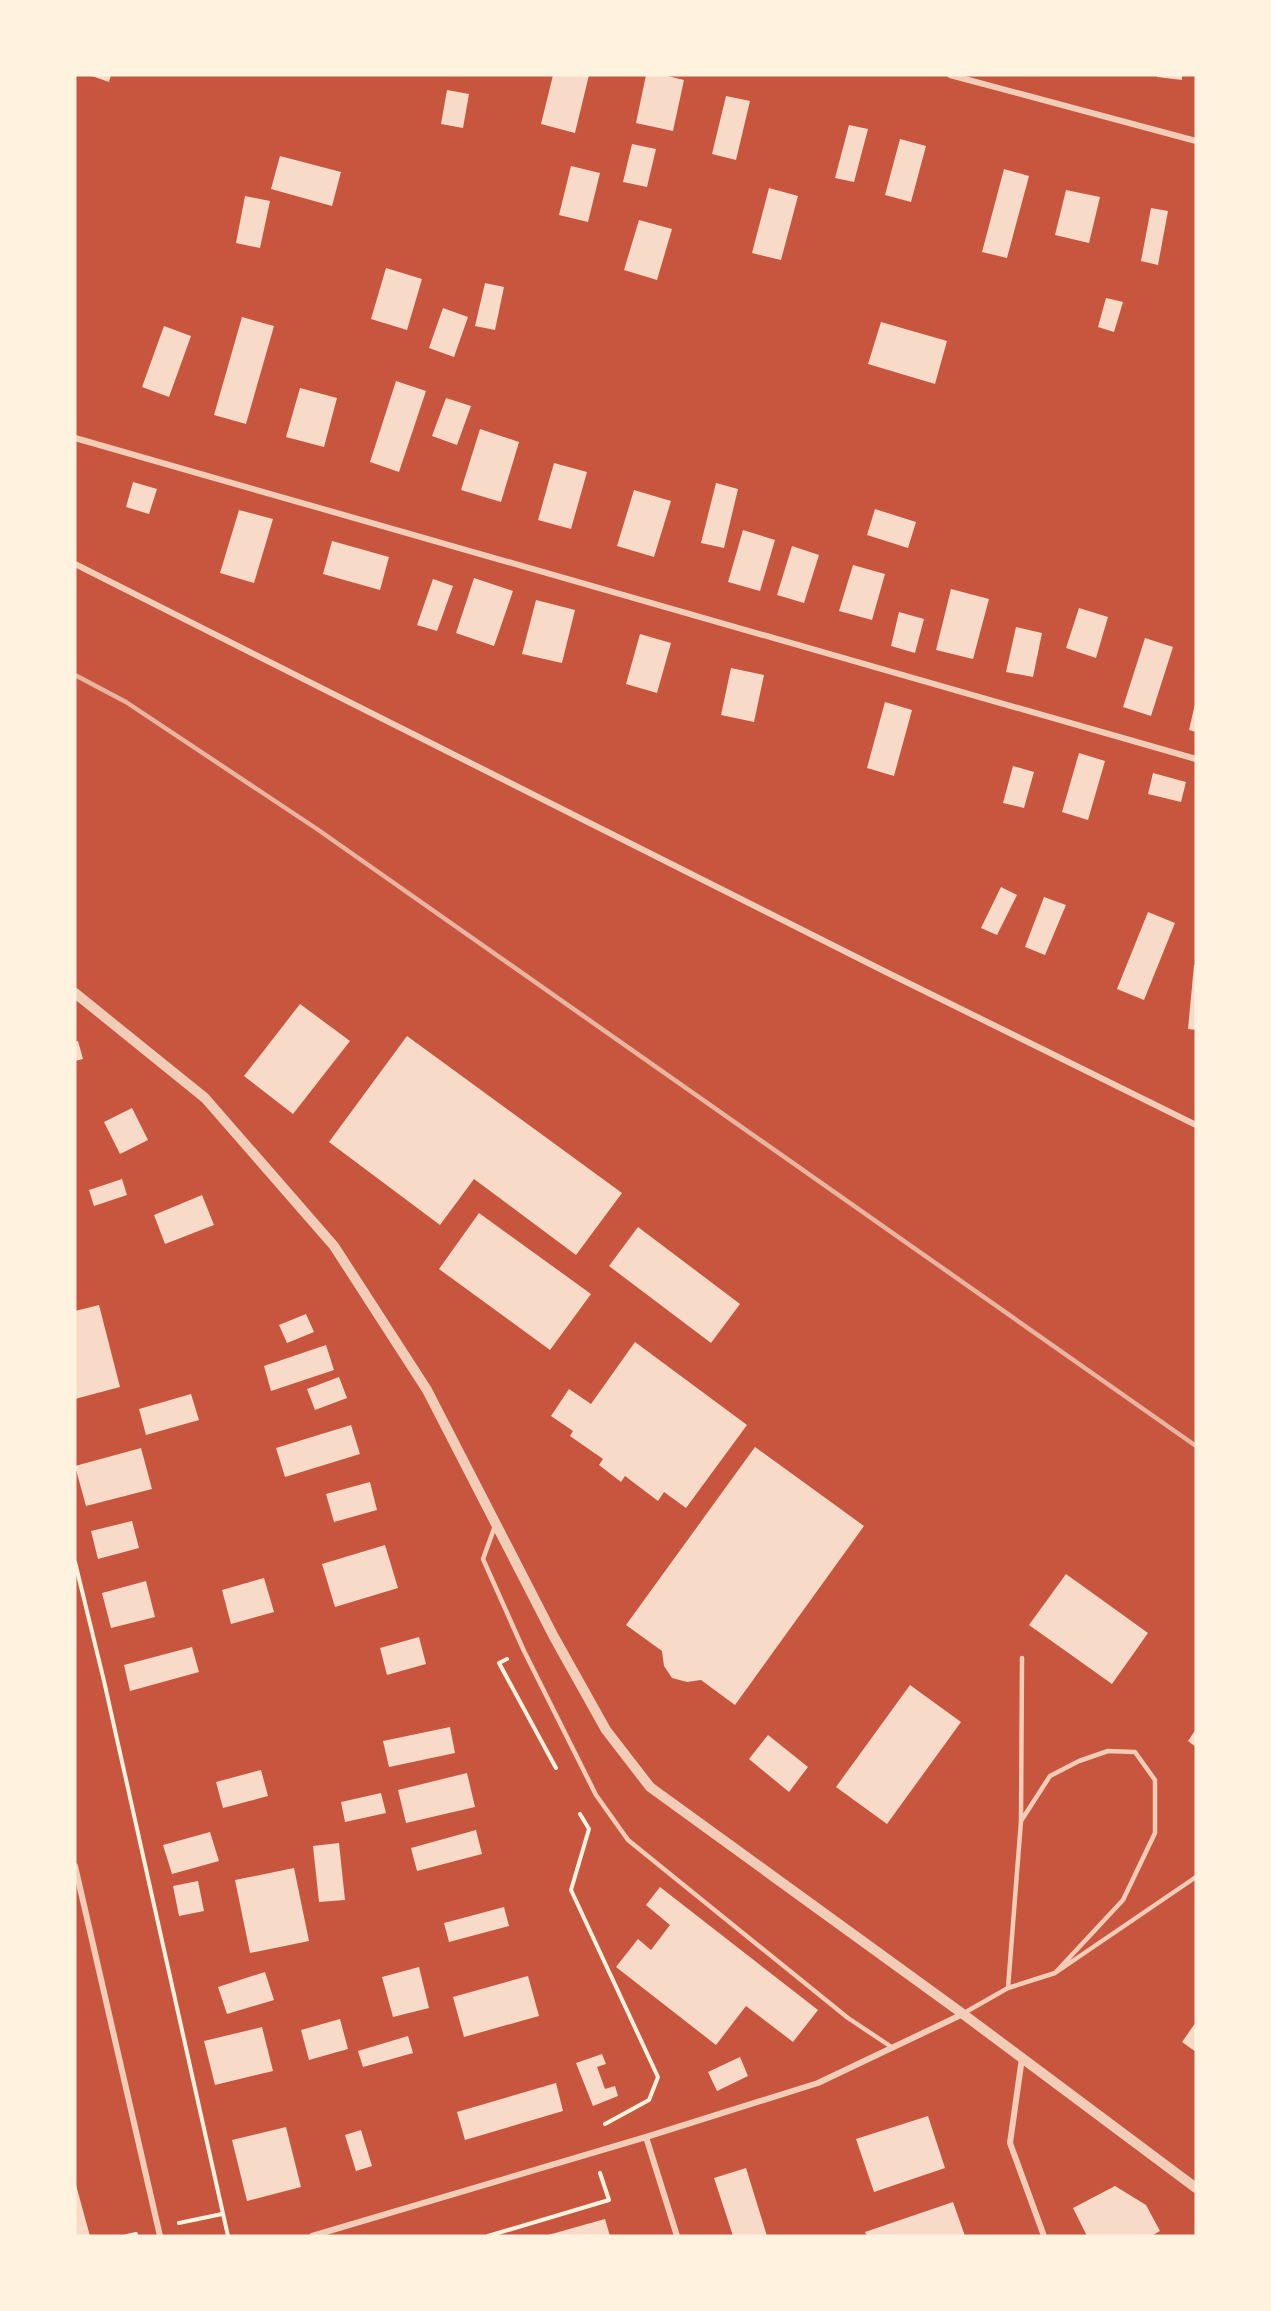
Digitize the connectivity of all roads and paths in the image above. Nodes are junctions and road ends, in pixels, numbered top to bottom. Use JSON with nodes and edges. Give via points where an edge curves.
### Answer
{"nodes":[{"id":1,"x":950,"y":75,"type":"edge"},
{"id":2,"x":1196,"y":141,"type":"edge"},
{"id":3,"x":75,"y":438,"type":"edge"},
{"id":4,"x":75,"y":564,"type":"edge"},
{"id":5,"x":1196,"y":759,"type":"edge"},
{"id":6,"x":75,"y":993,"type":"edge"},
{"id":7,"x":1196,"y":1125,"type":"edge"},
{"id":8,"x":496,"y":1523,"type":"junction"},
{"id":9,"x":75,"y":1562,"type":"edge"},
{"id":10,"x":1022,"y":1658,"type":"dead end"},
{"id":11,"x":499,"y":1663,"type":"dead end"},
{"id":12,"x":561,"y":1777,"type":"dead end"},
{"id":13,"x":577,"y":1808,"type":"dead end"},
{"id":14,"x":1021,"y":1821,"type":"junction"},
{"id":15,"x":75,"y":1866,"type":"edge"},
{"id":16,"x":1196,"y":1877,"type":"edge"},
{"id":17,"x":1055,"y":1973,"type":"junction"},
{"id":18,"x":1008,"y":1989,"type":"junction"},
{"id":19,"x":963,"y":2014,"type":"junction"},
{"id":20,"x":892,"y":2048,"type":"junction"},
{"id":21,"x":1022,"y":2058,"type":"junction"},
{"id":22,"x":646,"y":2137,"type":"junction"},
{"id":23,"x":593,"y":2153,"type":"junction"},
{"id":24,"x":1196,"y":2188,"type":"edge"},
{"id":25,"x":160,"y":2236,"type":"edge"},
{"id":26,"x":228,"y":2236,"type":"edge"},
{"id":27,"x":312,"y":2236,"type":"edge"},
{"id":28,"x":488,"y":2236,"type":"edge"},
{"id":29,"x":677,"y":2236,"type":"edge"},
{"id":30,"x":1044,"y":2236,"type":"edge"}],
"edges":[{"from":1,"to":2,"type":"street"},
{"from":3,"to":5,"type":"street"},
{"from":4,"to":7,"type":"street"},
{"from":6,"to":8,"type":"street","via":[[205,1098],[334,1246],[427,1389]]},
{"from":8,"to":19,"type":"street","via":[[606,1730],[650,1787]]},
{"from":8,"to":20,"type":"lane","via":[[483,1559],[590,1785],[628,1840],[848,2018]]},
{"from":9,"to":26,"type":"path"},
{"from":10,"to":14,"type":"lane"},
{"from":11,"to":12,"type":"path"},
{"from":13,"to":23,"type":"path","via":[[589,1829],[571,1890],[658,2077],[649,2100],[587,2134]]},
{"from":14,"to":17,"type":"lane","via":[[1050,1776],[1108,1751],[1135,1752],[1155,1780],[1155,1833],[1122,1900]]},
{"from":14,"to":18,"type":"lane"},
{"from":15,"to":25,"type":"street"},
{"from":16,"to":17,"type":"lane"},
{"from":17,"to":18,"type":"lane"},
{"from":18,"to":19,"type":"lane"},
{"from":19,"to":20,"type":"street"},
{"from":19,"to":21,"type":"street"},
{"from":20,"to":22,"type":"street","via":[[818,2083]]},
{"from":21,"to":24,"type":"street"},
{"from":21,"to":30,"type":"street","via":[[1010,2143]]},
{"from":22,"to":23,"type":"street"},
{"from":22,"to":29,"type":"street"},
{"from":23,"to":27,"type":"street"},
{"from":23,"to":28,"type":"path","via":[[609,2200]]}]}
